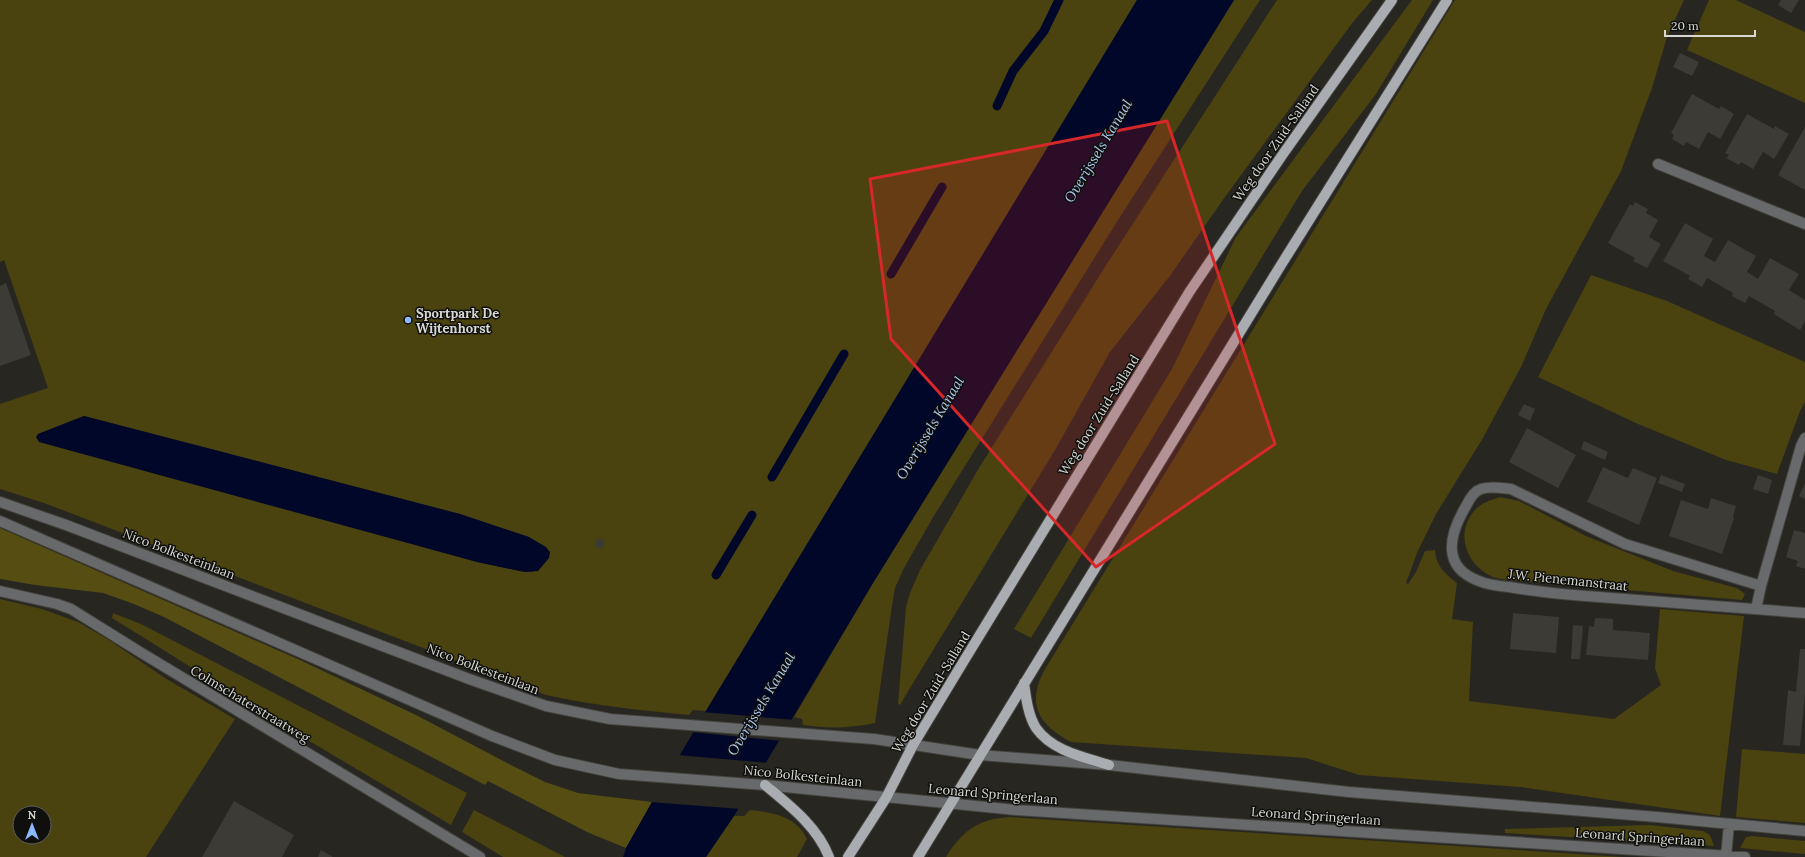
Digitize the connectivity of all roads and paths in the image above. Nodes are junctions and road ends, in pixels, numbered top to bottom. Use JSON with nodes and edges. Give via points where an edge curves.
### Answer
{"nodes":[{"id":1,"x":1392,"y":0,"type":"edge"},
{"id":2,"x":1447,"y":0,"type":"edge"},
{"id":3,"x":1658,"y":164,"type":"dead end"},
{"id":4,"x":1805,"y":224,"type":"edge"},
{"id":5,"x":1805,"y":438,"type":"edge"},
{"id":6,"x":0,"y":502,"type":"edge"},
{"id":7,"x":0,"y":521,"type":"edge"},
{"id":8,"x":1761,"y":586,"type":"junction"},
{"id":9,"x":0,"y":591,"type":"edge"},
{"id":10,"x":1756,"y":609,"type":"junction"},
{"id":11,"x":1805,"y":613,"type":"edge"},
{"id":12,"x":1024,"y":684,"type":"junction"},
{"id":13,"x":913,"y":745,"type":"junction"},
{"id":14,"x":980,"y":755,"type":"junction"},
{"id":15,"x":1109,"y":765,"type":"junction"},
{"id":16,"x":765,"y":784,"type":"junction"},
{"id":17,"x":886,"y":798,"type":"junction"},
{"id":18,"x":951,"y":804,"type":"junction"},
{"id":19,"x":1729,"y":824,"type":"junction"},
{"id":20,"x":1805,"y":831,"type":"edge"},
{"id":21,"x":1726,"y":856,"type":"edge"},
{"id":22,"x":480,"y":857,"type":"edge"},
{"id":23,"x":829,"y":857,"type":"edge"},
{"id":24,"x":848,"y":857,"type":"edge"},
{"id":25,"x":918,"y":857,"type":"edge"},
{"id":26,"x":1745,"y":857,"type":"edge"}],
"edges":[{"from":1,"to":13,"type":"main road","name":"Weg door Zuid-Salland","via":[[1190,291]]},
{"from":2,"to":12,"type":"main road"},
{"from":3,"to":4,"type":"street"},
{"from":5,"to":8,"type":"street"},
{"from":6,"to":13,"type":"street","name":"Nico Bolkesteinlaan","via":[[546,706],[610,719],[874,739]]},
{"from":7,"to":16,"type":"street","name":"Nico Bolkesteinlaan","via":[[499,739],[554,760],[611,773]]},
{"from":8,"to":10,"type":"street"},
{"from":8,"to":10,"type":"street","name":"J.W. Pienemanstraat","via":[[1626,544],[1511,489],[1480,489],[1471,497],[1460,515],[1453,534],[1452,551],[1455,563],[1464,574],[1480,581],[1539,592]]},
{"from":9,"to":22,"type":"street","name":"Colmschaterstraatweg","via":[[72,609]]},
{"from":10,"to":11,"type":"street","name":"J.W. Pienemanstraat"},
{"from":12,"to":14,"type":"main road"},
{"from":12,"to":15,"type":"main road","via":[[1035,727],[1044,737],[1059,747]]},
{"from":13,"to":14,"type":"street","name":"Nico Bolkesteinlaan"},
{"from":13,"to":17,"type":"main road","name":"Weg door Zuid-Salland"},
{"from":14,"to":15,"type":"street","name":"Leonard Springerlaan"},
{"from":14,"to":18,"type":"main road"},
{"from":15,"to":19,"type":"street","name":"Leonard Springerlaan","via":[[1349,792]]},
{"from":16,"to":17,"type":"street","name":"Nico Bolkesteinlaan"},
{"from":16,"to":23,"type":"main road","via":[[819,836]]},
{"from":17,"to":18,"type":"street","name":"Leonard Springerlaan"},
{"from":17,"to":24,"type":"main road","name":"Weg door Zuid-Salland"},
{"from":18,"to":21,"type":"street","name":"Leonard Springerlaan"},
{"from":18,"to":25,"type":"main road"},
{"from":19,"to":20,"type":"street","name":"Leonard Springerlaan"},
{"from":19,"to":21,"type":"street"},
{"from":21,"to":26,"type":"street","name":"Leonard Springerlaan"}]}
